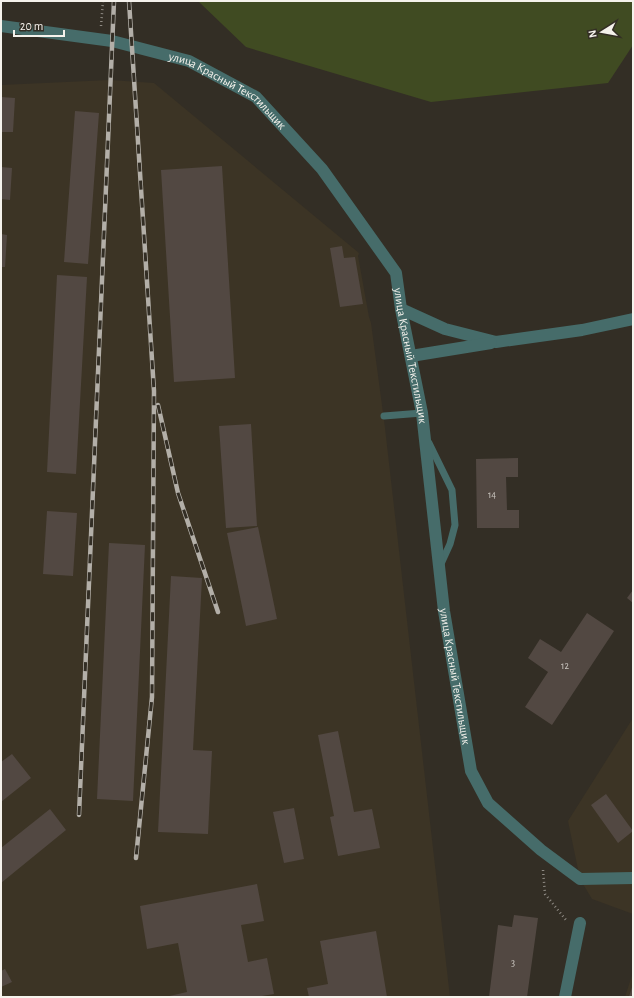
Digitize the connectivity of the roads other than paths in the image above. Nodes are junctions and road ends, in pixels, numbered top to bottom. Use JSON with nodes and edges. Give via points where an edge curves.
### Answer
{"nodes":[{"id":1,"x":1,"y":26,"type":"edge"},
{"id":2,"x":401,"y":310,"type":"junction"},
{"id":3,"x":633,"y":319,"type":"edge"},
{"id":4,"x":496,"y":342,"type":"junction"},
{"id":5,"x":411,"y":356,"type":"junction"},
{"id":6,"x":422,"y":413,"type":"junction"},
{"id":7,"x":384,"y":416,"type":"dead end"},
{"id":8,"x":423,"y":431,"type":"junction"},
{"id":9,"x":439,"y":568,"type":"junction"},
{"id":10,"x":633,"y":878,"type":"edge"},
{"id":11,"x":580,"y":923,"type":"dead end"},
{"id":12,"x":565,"y":997,"type":"edge"}],
"edges":[{"from":1,"to":2,"type":"street","name":"улица Красный Текстильщик","via":[[100,40],[189,60],[256,97],[322,169],[396,273]]},
{"from":2,"to":4,"type":"street","via":[[445,329]]},
{"from":2,"to":5,"type":"street","name":"улица Красный Текстильщик"},
{"from":3,"to":4,"type":"street","via":[[582,330]]},
{"from":4,"to":5,"type":"street"},
{"from":5,"to":6,"type":"street","name":"улица Красный Текстильщик"},
{"from":6,"to":7,"type":"lane"},
{"from":6,"to":8,"type":"street","name":"улица Красный Текстильщик"},
{"from":8,"to":9,"type":"street","name":"улица Красный Текстильщик"},
{"from":8,"to":9,"type":"lane","via":[[452,490],[456,526]]},
{"from":9,"to":10,"type":"street","name":"улица Красный Текстильщик","via":[[471,771],[488,803],[541,850],[580,879]]},
{"from":11,"to":12,"type":"street"}]}
